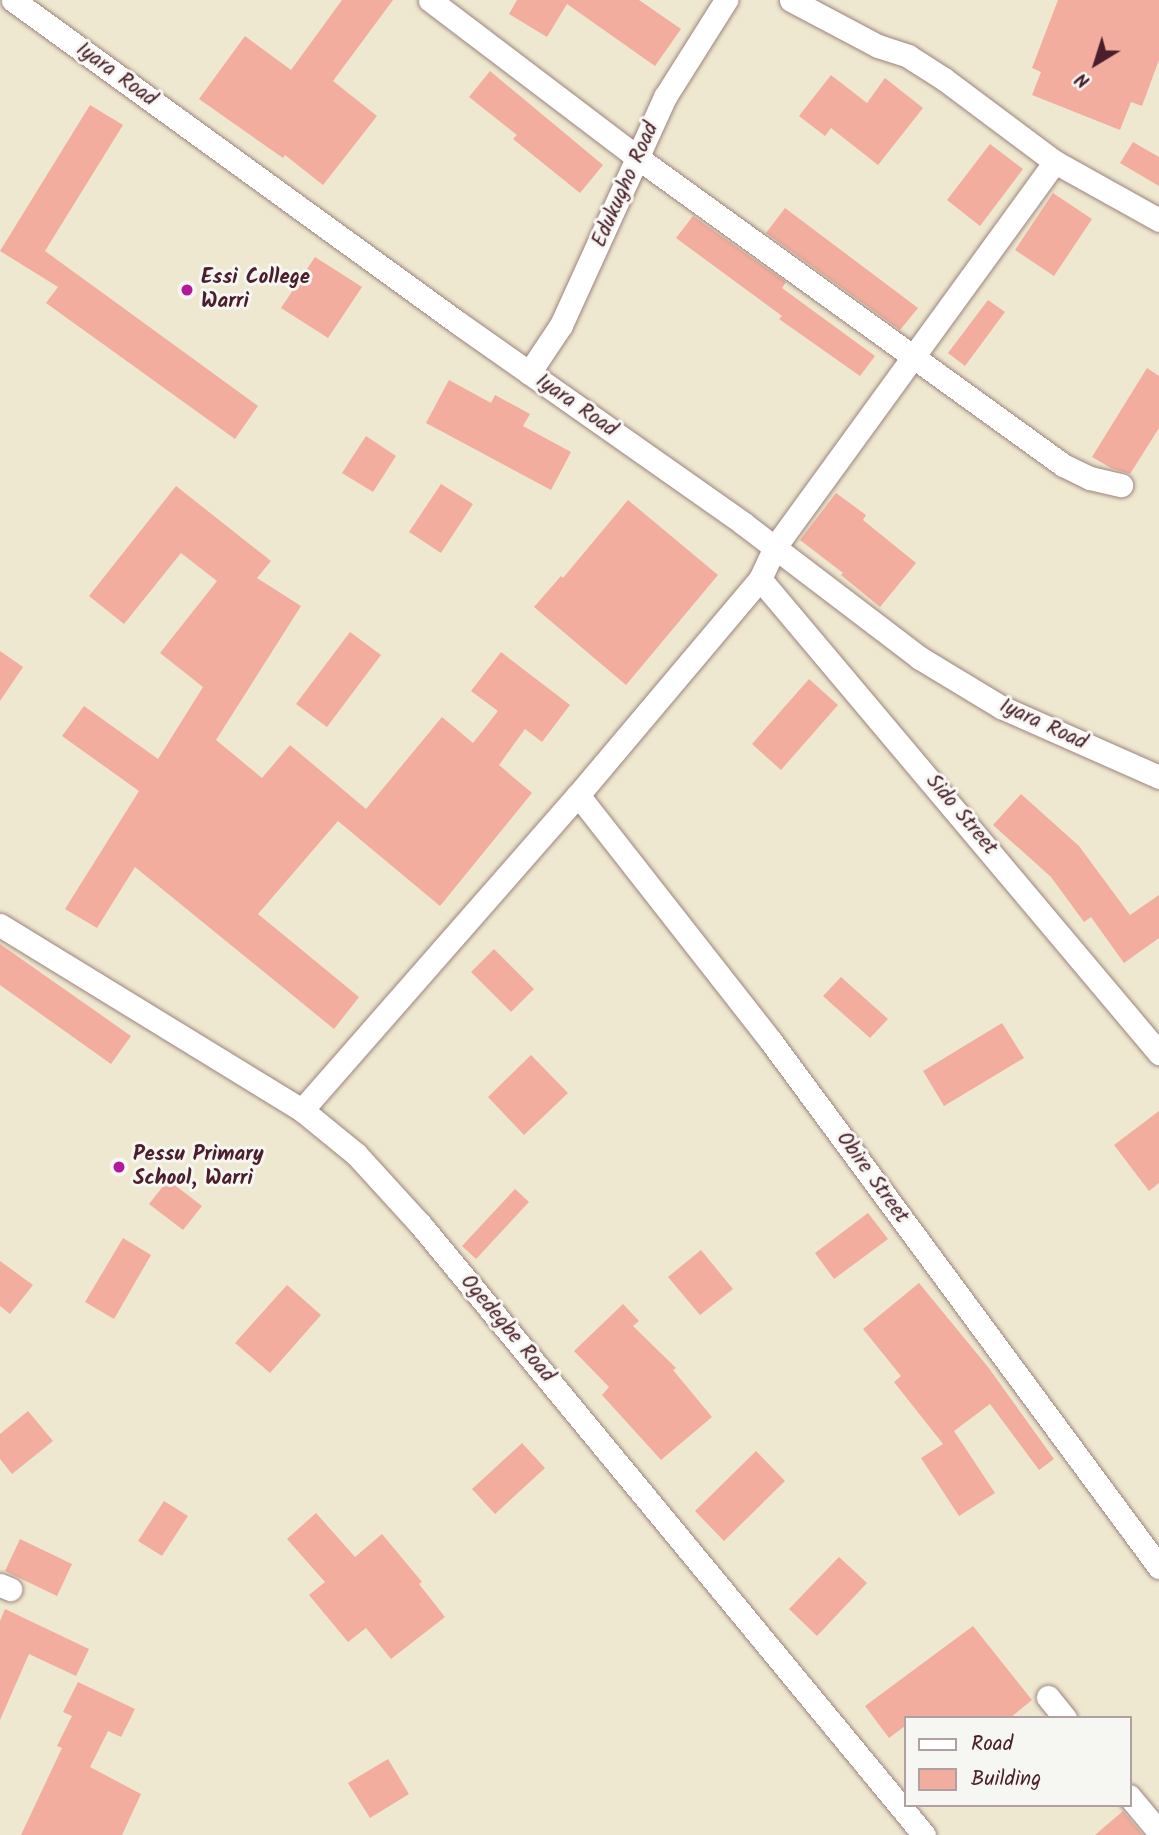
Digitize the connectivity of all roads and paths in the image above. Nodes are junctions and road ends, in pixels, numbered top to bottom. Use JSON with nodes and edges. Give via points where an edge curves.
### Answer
{"nodes":[{"id":1,"x":13,"y":0,"type":"edge"},
{"id":2,"x":430,"y":0,"type":"edge"},
{"id":3,"x":726,"y":0,"type":"edge"},
{"id":4,"x":791,"y":0,"type":"edge"},
{"id":5,"x":638,"y":158,"type":"junction"},
{"id":6,"x":1055,"y":162,"type":"junction"},
{"id":7,"x":1159,"y":220,"type":"edge"},
{"id":8,"x":911,"y":357,"type":"junction"},
{"id":9,"x":529,"y":373,"type":"junction"},
{"id":10,"x":1121,"y":485,"type":"dead end"},
{"id":11,"x":775,"y":547,"type":"junction"},
{"id":12,"x":760,"y":579,"type":"junction"},
{"id":13,"x":1159,"y":777,"type":"edge"},
{"id":14,"x":578,"y":795,"type":"junction"},
{"id":15,"x":0,"y":925,"type":"edge"},
{"id":16,"x":1159,"y":1053,"type":"edge"},
{"id":17,"x":302,"y":1110,"type":"junction"},
{"id":18,"x":1159,"y":1567,"type":"edge"},
{"id":19,"x":1048,"y":1697,"type":"dead end"},
{"id":20,"x":1063,"y":1716,"type":"edge"},
{"id":21,"x":1131,"y":1798,"type":"edge"},
{"id":22,"x":1159,"y":1832,"type":"edge"},
{"id":23,"x":924,"y":1835,"type":"edge"}],
"edges":[{"from":1,"to":9,"type":"street","name":"Iyara Road"},
{"from":2,"to":5,"type":"street"},
{"from":3,"to":5,"type":"street","name":"Edukugho Road","via":[[665,97]]},
{"from":4,"to":6,"type":"street","via":[[878,46],[908,56]]},
{"from":5,"to":8,"type":"street"},
{"from":5,"to":9,"type":"street","name":"Edukugho Road","via":[[561,326]]},
{"from":6,"to":7,"type":"street"},
{"from":6,"to":8,"type":"street"},
{"from":8,"to":10,"type":"street","via":[[1063,465]]},
{"from":8,"to":11,"type":"street"},
{"from":9,"to":11,"type":"street","name":"Iyara Road"},
{"from":11,"to":12,"type":"street"},
{"from":11,"to":13,"type":"street","name":"Iyara Road","via":[[920,658],[1001,707]]},
{"from":12,"to":14,"type":"street"},
{"from":12,"to":16,"type":"street","name":"Sido Street"},
{"from":14,"to":17,"type":"street"},
{"from":14,"to":18,"type":"street","name":"Obire Street","via":[[770,1040]]},
{"from":15,"to":17,"type":"street","name":"Ogedegbe Road"},
{"from":17,"to":23,"type":"street","name":"Ogedegbe Road","via":[[356,1154],[420,1224]]},
{"from":19,"to":20,"type":"street"},
{"from":21,"to":22,"type":"street"}]}
